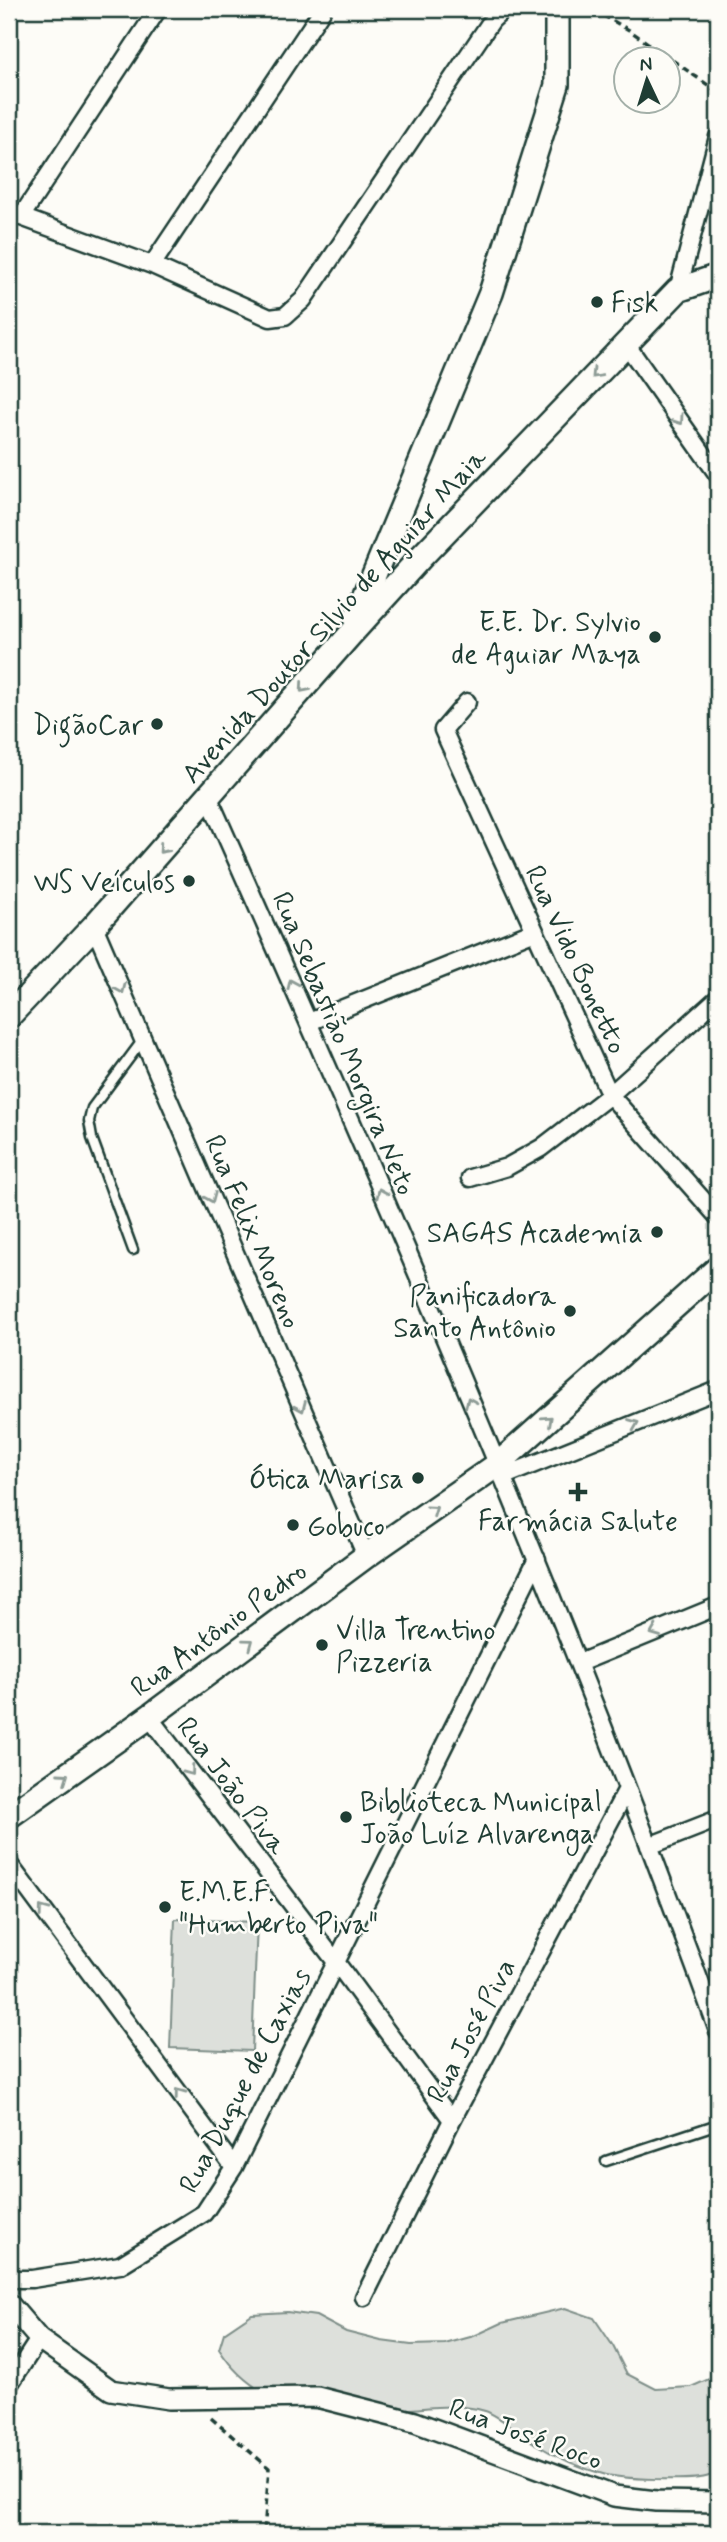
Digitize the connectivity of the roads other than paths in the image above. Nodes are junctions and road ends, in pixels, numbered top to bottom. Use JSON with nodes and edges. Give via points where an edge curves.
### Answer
{"nodes":[{"id":1,"x":158,"y":9,"type":"edge"},
{"id":2,"x":323,"y":9,"type":"edge"},
{"id":3,"x":504,"y":9,"type":"edge"},
{"id":4,"x":555,"y":11,"type":"edge"},
{"id":5,"x":718,"y":137,"type":"edge"},
{"id":6,"x":15,"y":216,"type":"edge"},
{"id":7,"x":152,"y":265,"type":"junction"},
{"id":8,"x":718,"y":276,"type":"edge"},
{"id":9,"x":678,"y":290,"type":"junction"},
{"id":10,"x":626,"y":344,"type":"junction"},
{"id":11,"x":718,"y":475,"type":"edge"},
{"id":12,"x":393,"y":533,"type":"junction"},
{"id":13,"x":421,"y":557,"type":"junction"},
{"id":14,"x":349,"y":636,"type":"junction"},
{"id":15,"x":467,"y":702,"type":"dead end"},
{"id":16,"x":209,"y":798,"type":"junction"},
{"id":17,"x":94,"y":926,"type":"junction"},
{"id":18,"x":535,"y":931,"type":"junction"},
{"id":19,"x":718,"y":998,"type":"edge"},
{"id":20,"x":9,"y":1016,"type":"edge"},
{"id":21,"x":309,"y":1022,"type":"junction"},
{"id":22,"x":142,"y":1041,"type":"junction"},
{"id":23,"x":610,"y":1094,"type":"junction"},
{"id":24,"x":470,"y":1178,"type":"dead end"},
{"id":25,"x":718,"y":1217,"type":"edge"},
{"id":26,"x":133,"y":1250,"type":"dead end"},
{"id":27,"x":718,"y":1268,"type":"edge"},
{"id":28,"x":718,"y":1390,"type":"edge"},
{"id":29,"x":500,"y":1471,"type":"junction"},
{"id":30,"x":366,"y":1556,"type":"junction"},
{"id":31,"x":537,"y":1559,"type":"junction"},
{"id":32,"x":718,"y":1606,"type":"edge"},
{"id":33,"x":579,"y":1663,"type":"junction"},
{"id":34,"x":149,"y":1717,"type":"junction"},
{"id":35,"x":627,"y":1789,"type":"junction"},
{"id":36,"x":9,"y":1816,"type":"edge"},
{"id":37,"x":718,"y":1819,"type":"edge"},
{"id":38,"x":649,"y":1846,"type":"junction"},
{"id":39,"x":9,"y":1864,"type":"edge"},
{"id":40,"x":336,"y":1962,"type":"junction"},
{"id":41,"x":714,"y":2008,"type":"edge"},
{"id":42,"x":718,"y":2031,"type":"edge"},
{"id":43,"x":452,"y":2120,"type":"junction"},
{"id":44,"x":718,"y":2124,"type":"edge"},
{"id":45,"x":606,"y":2161,"type":"dead end"},
{"id":46,"x":234,"y":2167,"type":"junction"},
{"id":47,"x":9,"y":2279,"type":"edge"},
{"id":48,"x":364,"y":2297,"type":"dead end"},
{"id":49,"x":9,"y":2304,"type":"edge"},
{"id":50,"x":39,"y":2339,"type":"junction"},
{"id":51,"x":9,"y":2385,"type":"edge"},
{"id":52,"x":718,"y":2502,"type":"edge"}],
"edges":[{"from":1,"to":6,"type":"street"},
{"from":2,"to":7,"type":"street"},
{"from":3,"to":7,"type":"street","via":[[492,20],[303,300],[285,316],[270,318]]},
{"from":4,"to":12,"type":"main road","via":[[557,85],[542,138],[491,293]]},
{"from":5,"to":9,"type":"street"},
{"from":6,"to":7,"type":"street"},
{"from":8,"to":9,"type":"main road","name":"Avenida Doutor Silvio de Aguiar Maia"},
{"from":9,"to":10,"type":"main road","name":"Avenida Doutor Silvio de Aguiar Maia"},
{"from":10,"to":11,"type":"street","one_way":true},
{"from":10,"to":13,"type":"main road","name":"Avenida Doutor Silvio de Aguiar Maia","one_way":true},
{"from":12,"to":13,"type":"main road"},
{"from":12,"to":14,"type":"main road"},
{"from":13,"to":14,"type":"main road","name":"Avenida Doutor Silvio de Aguiar Maia"},
{"from":14,"to":16,"type":"main road","name":"Avenida Doutor Silvio de Aguiar Maia","one_way":true},
{"from":15,"to":18,"type":"street","name":"Rua Vido Bonetto","via":[[443,730]]},
{"from":16,"to":17,"type":"main road","name":"Avenida Doutor Silvio de Aguiar Maia","one_way":true},
{"from":21,"to":16,"type":"street","name":"Rua Sebastião Morgira Neto","one_way":true},
{"from":17,"to":20,"type":"main road","name":"Avenida Doutor Silvio de Aguiar Maia"},
{"from":17,"to":22,"type":"street","name":"Rua Felix Moreno","one_way":true},
{"from":18,"to":21,"type":"street"},
{"from":18,"to":23,"type":"street","name":"Rua Vido Bonetto"},
{"from":19,"to":23,"type":"street"},
{"from":29,"to":21,"type":"street","name":"Rua Sebastião Morgira Neto","one_way":true},
{"from":22,"to":26,"type":"lane","via":[[92,1108],[89,1121]]},
{"from":22,"to":30,"type":"street","name":"Rua Felix Moreno","one_way":true},
{"from":23,"to":24,"type":"street","via":[[541,1148],[507,1167]]},
{"from":23,"to":25,"type":"street","name":"Rua Vido Bonetto"},
{"from":29,"to":27,"type":"main road","name":"Rua Antônio Pedro","one_way":true},
{"from":29,"to":28,"type":"street","one_way":true},
{"from":30,"to":29,"type":"main road","name":"Rua Antônio Pedro","one_way":true},
{"from":29,"to":31,"type":"street","name":"Rua Sebastião Morgira Neto"},
{"from":34,"to":30,"type":"main road","name":"Rua Antônio Pedro","one_way":true},
{"from":31,"to":33,"type":"street","name":"Rua Sebastião Morgira Neto"},
{"from":31,"to":40,"type":"street","name":"Rua Duque de Caxias"},
{"from":32,"to":33,"type":"street","one_way":true},
{"from":33,"to":35,"type":"street","name":"Rua Sebastião Morgira Neto"},
{"from":36,"to":34,"type":"main road","name":"Rua Antônio Pedro","one_way":true},
{"from":34,"to":40,"type":"street","name":"Rua João Piva","one_way":true},
{"from":35,"to":38,"type":"street","name":"Rua Sebastião Morgira Neto"},
{"from":35,"to":43,"type":"street","name":"Rua José Piva"},
{"from":37,"to":38,"type":"street"},
{"from":38,"to":41,"type":"street","name":"Rua Sebastião Morgira Neto"},
{"from":46,"to":39,"type":"street","one_way":true},
{"from":40,"to":43,"type":"street","name":"Rua João Piva"},
{"from":40,"to":46,"type":"street","name":"Rua Duque de Caxias"},
{"from":41,"to":42,"type":"street","name":"Rua Sebastião Morgira Neto"},
{"from":43,"to":48,"type":"street","name":"Rua José Piva"},
{"from":44,"to":45,"type":"lane"},
{"from":46,"to":47,"type":"street","name":"Rua Duque de Caxias","via":[[204,2213],[120,2265]]},
{"from":49,"to":50,"type":"street","name":"Rua José Roco"},
{"from":50,"to":51,"type":"street"},
{"from":50,"to":52,"type":"street","name":"Rua José Roco","via":[[111,2390],[170,2399],[317,2397],[415,2422],[614,2496]]}]}
